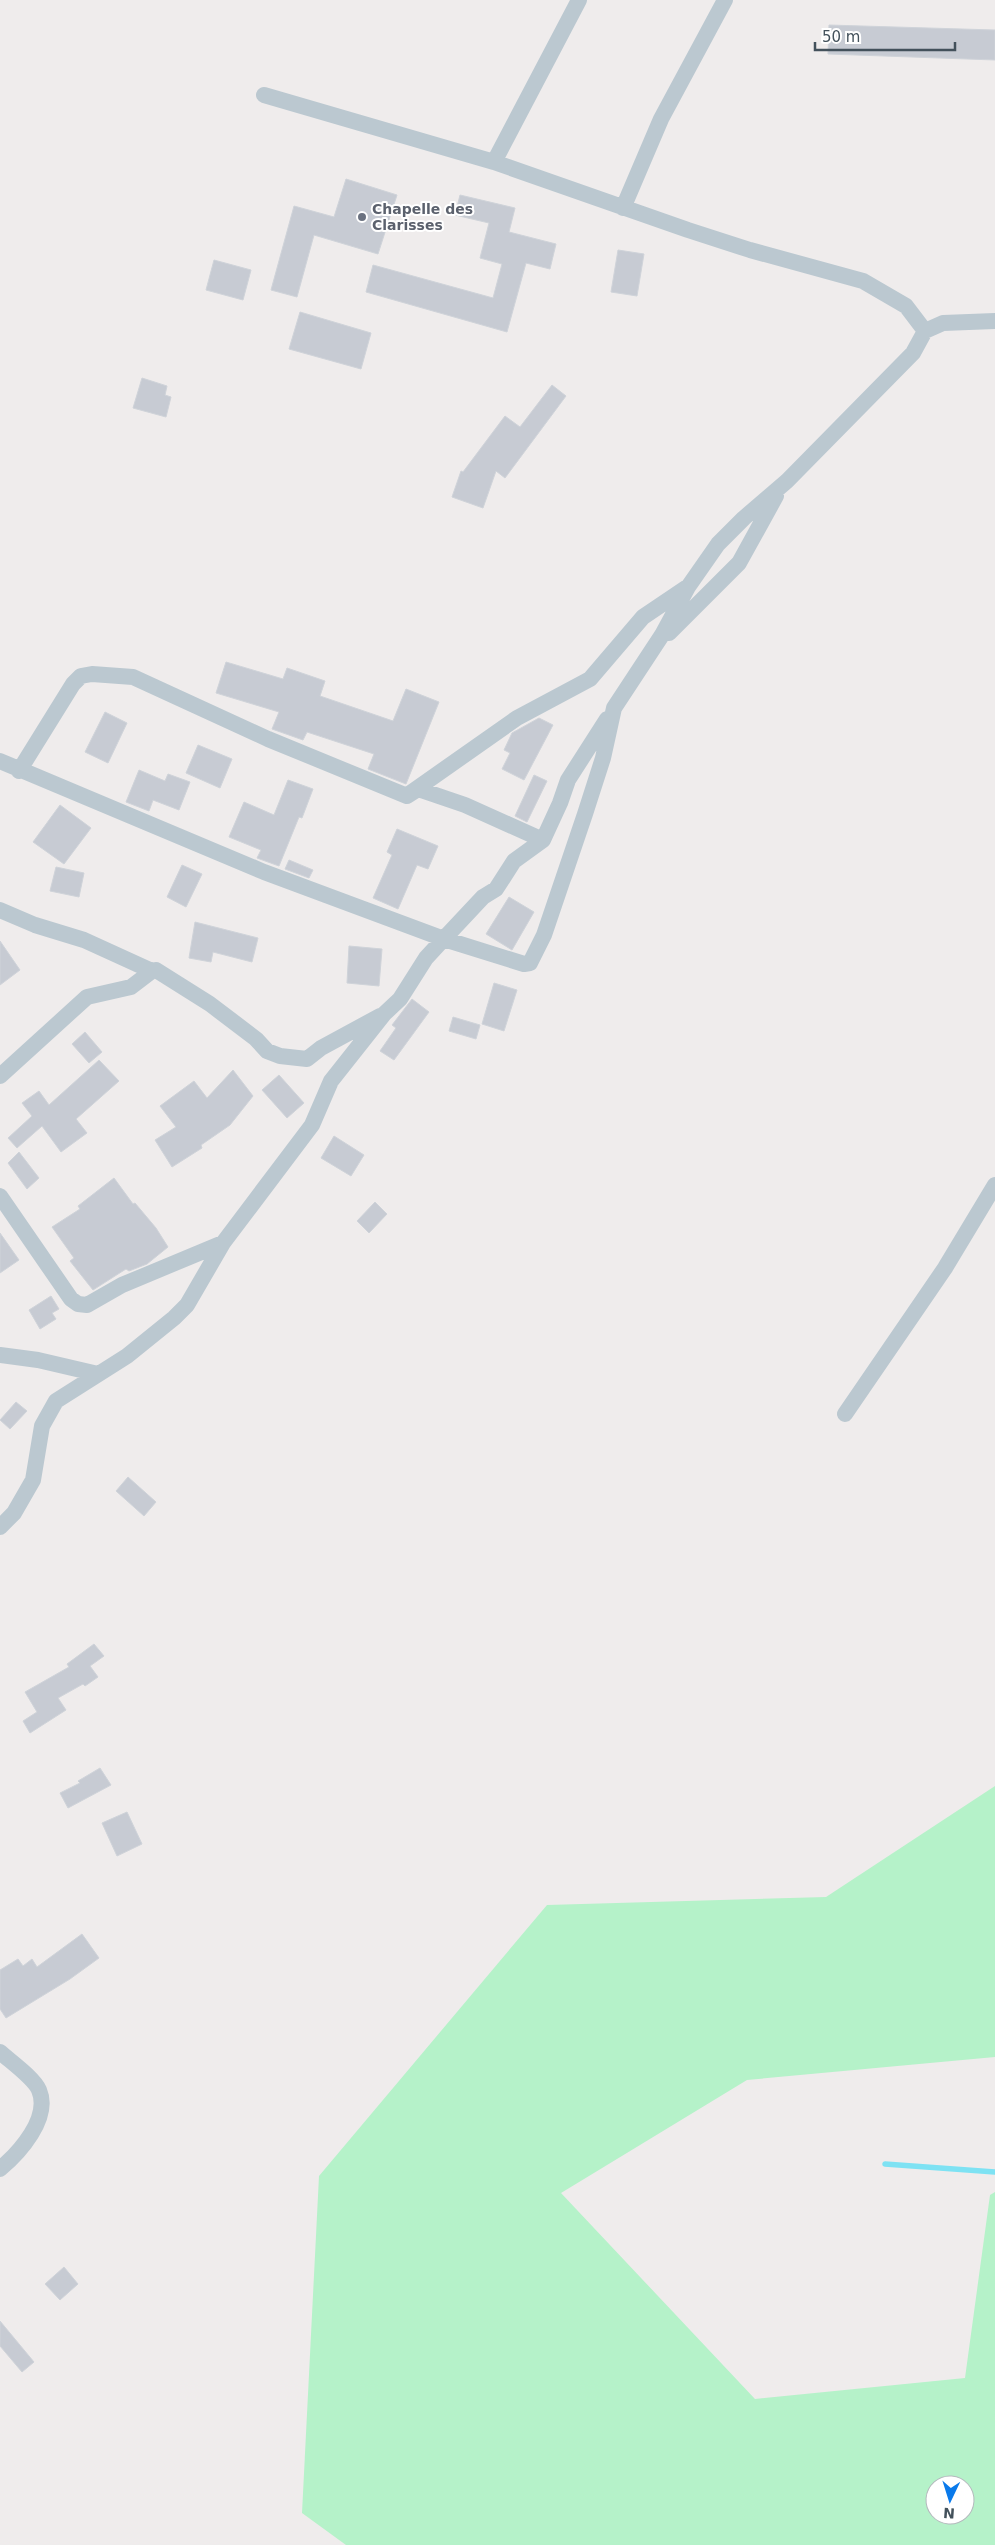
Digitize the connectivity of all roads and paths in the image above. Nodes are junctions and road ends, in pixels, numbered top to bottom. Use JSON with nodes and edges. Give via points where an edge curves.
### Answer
{"nodes":[{"id":1,"x":579,"y":0,"type":"edge"},
{"id":2,"x":725,"y":0,"type":"edge"},
{"id":3,"x":264,"y":94,"type":"dead end"},
{"id":4,"x":494,"y":162,"type":"junction"},
{"id":5,"x":623,"y":208,"type":"junction"},
{"id":6,"x":995,"y":321,"type":"edge"},
{"id":7,"x":925,"y":330,"type":"junction"},
{"id":8,"x":781,"y":487,"type":"junction"},
{"id":9,"x":688,"y":587,"type":"junction"},
{"id":10,"x":656,"y":646,"type":"junction"},
{"id":11,"x":614,"y":708,"type":"junction"},
{"id":12,"x":0,"y":761,"type":"edge"},
{"id":13,"x":19,"y":771,"type":"junction"},
{"id":14,"x":407,"y":796,"type":"junction"},
{"id":15,"x":543,"y":840,"type":"junction"},
{"id":16,"x":0,"y":910,"type":"edge"},
{"id":17,"x":444,"y":939,"type":"junction"},
{"id":18,"x":152,"y":971,"type":"junction"},
{"id":19,"x":384,"y":1014,"type":"junction"},
{"id":20,"x":0,"y":1076,"type":"edge"},
{"id":21,"x":995,"y":1185,"type":"edge"},
{"id":22,"x":0,"y":1196,"type":"edge"},
{"id":23,"x":223,"y":1243,"type":"junction"},
{"id":24,"x":0,"y":1355,"type":"edge"},
{"id":25,"x":98,"y":1374,"type":"junction"},
{"id":26,"x":845,"y":1414,"type":"dead end"},
{"id":27,"x":0,"y":1527,"type":"edge"},
{"id":28,"x":0,"y":2052,"type":"edge"},
{"id":29,"x":0,"y":2169,"type":"edge"}],
"edges":[{"from":1,"to":4,"type":"street"},
{"from":2,"to":5,"type":"street","via":[[664,111]]},
{"from":3,"to":4,"type":"street"},
{"from":4,"to":5,"type":"street"},
{"from":5,"to":7,"type":"street","via":[[750,250],[863,281],[906,306]]},
{"from":6,"to":7,"type":"street","via":[[943,323]]},
{"from":7,"to":8,"type":"street","via":[[913,353]]},
{"from":8,"to":9,"type":"street","via":[[718,544]]},
{"from":8,"to":10,"type":"street","via":[[740,563]]},
{"from":9,"to":10,"type":"street"},
{"from":9,"to":14,"type":"street","via":[[643,617],[590,679],[517,718]]},
{"from":10,"to":11,"type":"street"},
{"from":11,"to":15,"type":"street","via":[[568,780]]},
{"from":11,"to":17,"type":"street","via":[[588,805],[533,960],[524,964]]},
{"from":12,"to":13,"type":"street"},
{"from":13,"to":14,"type":"street","via":[[73,684],[81,676],[101,674],[133,677],[268,739]]},
{"from":13,"to":17,"type":"street","via":[[264,872]]},
{"from":14,"to":15,"type":"street","via":[[418,789],[465,805]]},
{"from":15,"to":17,"type":"street","via":[[514,861],[496,889],[483,897]]},
{"from":16,"to":18,"type":"street","via":[[84,940]]},
{"from":17,"to":19,"type":"street","via":[[426,958],[400,1000]]},
{"from":18,"to":19,"type":"street","via":[[156,970],[210,1004],[256,1039],[266,1051],[280,1056],[307,1059]]},
{"from":18,"to":20,"type":"street","via":[[131,988],[88,997]]},
{"from":19,"to":23,"type":"street","via":[[330,1081],[312,1125]]},
{"from":21,"to":26,"type":"street","via":[[945,1268]]},
{"from":22,"to":23,"type":"street","via":[[71,1299],[78,1304],[87,1305],[122,1285]]},
{"from":23,"to":25,"type":"street","via":[[187,1305],[133,1351]]},
{"from":24,"to":25,"type":"street"},
{"from":25,"to":27,"type":"street","via":[[56,1401],[42,1426],[33,1480],[14,1513]]},
{"from":28,"to":29,"type":"street","via":[[38,2088],[42,2100],[40,2115],[27,2140]]}]}
